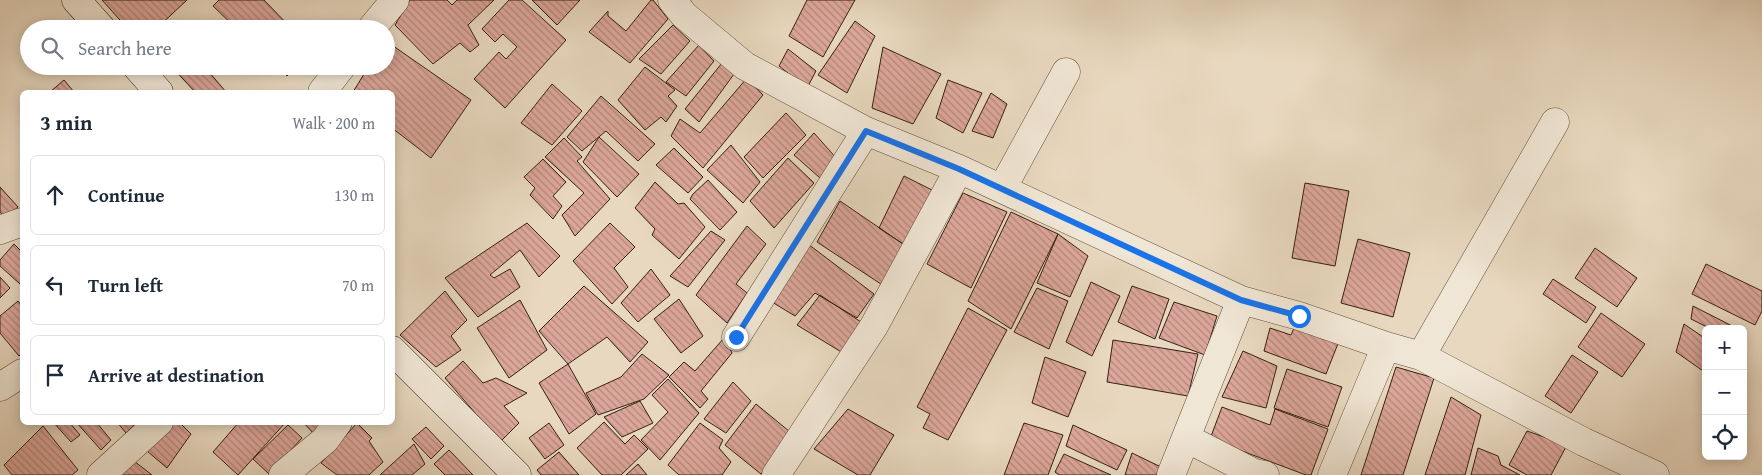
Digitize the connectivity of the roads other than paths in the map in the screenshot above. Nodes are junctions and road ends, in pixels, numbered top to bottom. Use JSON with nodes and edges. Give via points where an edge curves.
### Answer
{"nodes":[{"id":1,"x":76,"y":0,"type":"edge"},
{"id":2,"x":395,"y":0,"type":"edge"},
{"id":3,"x":672,"y":0,"type":"edge"},
{"id":4,"x":94,"y":20,"type":"edge"},
{"id":5,"x":378,"y":20,"type":"edge"},
{"id":6,"x":1066,"y":72,"type":"dead end"},
{"id":7,"x":144,"y":75,"type":"edge"},
{"id":8,"x":335,"y":75,"type":"edge"},
{"id":9,"x":157,"y":90,"type":"edge"},
{"id":10,"x":324,"y":90,"type":"edge"},
{"id":11,"x":1555,"y":122,"type":"dead end"},
{"id":12,"x":866,"y":131,"type":"junction"},
{"id":13,"x":959,"y":169,"type":"junction"},
{"id":14,"x":1002,"y":189,"type":"junction"},
{"id":15,"x":20,"y":223,"type":"edge"},
{"id":16,"x":0,"y":230,"type":"edge"},
{"id":17,"x":1241,"y":300,"type":"junction"},
{"id":18,"x":736,"y":337,"type":"dead end"},
{"id":19,"x":1386,"y":346,"type":"junction"},
{"id":20,"x":395,"y":356,"type":"edge"},
{"id":21,"x":1421,"y":356,"type":"junction"},
{"id":22,"x":20,"y":374,"type":"edge"},
{"id":23,"x":0,"y":387,"type":"edge"},
{"id":24,"x":156,"y":425,"type":"edge"},
{"id":25,"x":336,"y":425,"type":"edge"},
{"id":26,"x":1186,"y":438,"type":"junction"},
{"id":27,"x":101,"y":475,"type":"edge"},
{"id":28,"x":283,"y":475,"type":"edge"},
{"id":29,"x":517,"y":475,"type":"edge"},
{"id":30,"x":776,"y":475,"type":"edge"},
{"id":31,"x":1171,"y":475,"type":"edge"},
{"id":32,"x":1265,"y":475,"type":"edge"},
{"id":33,"x":1332,"y":475,"type":"edge"},
{"id":34,"x":1655,"y":475,"type":"edge"}],
"edges":[{"from":1,"to":4,"type":"street"},
{"from":2,"to":5,"type":"street"},
{"from":3,"to":12,"type":"street","via":[[684,15],[745,66]]},
{"from":6,"to":14,"type":"street"},
{"from":7,"to":9,"type":"street"},
{"from":8,"to":10,"type":"street"},
{"from":11,"to":21,"type":"street"},
{"from":12,"to":13,"type":"street"},
{"from":12,"to":18,"type":"street"},
{"from":13,"to":14,"type":"street"},
{"from":13,"to":30,"type":"street","via":[[874,326]]},
{"from":14,"to":17,"type":"street"},
{"from":15,"to":16,"type":"street"},
{"from":17,"to":19,"type":"street"},
{"from":17,"to":26,"type":"street"},
{"from":19,"to":21,"type":"street"},
{"from":19,"to":33,"type":"street"},
{"from":20,"to":29,"type":"street"},
{"from":21,"to":34,"type":"street","via":[[1584,442]]},
{"from":22,"to":23,"type":"street"},
{"from":24,"to":27,"type":"street"},
{"from":25,"to":28,"type":"street","via":[[325,440]]},
{"from":26,"to":31,"type":"street"},
{"from":26,"to":32,"type":"street","via":[[1254,473]]}]}
